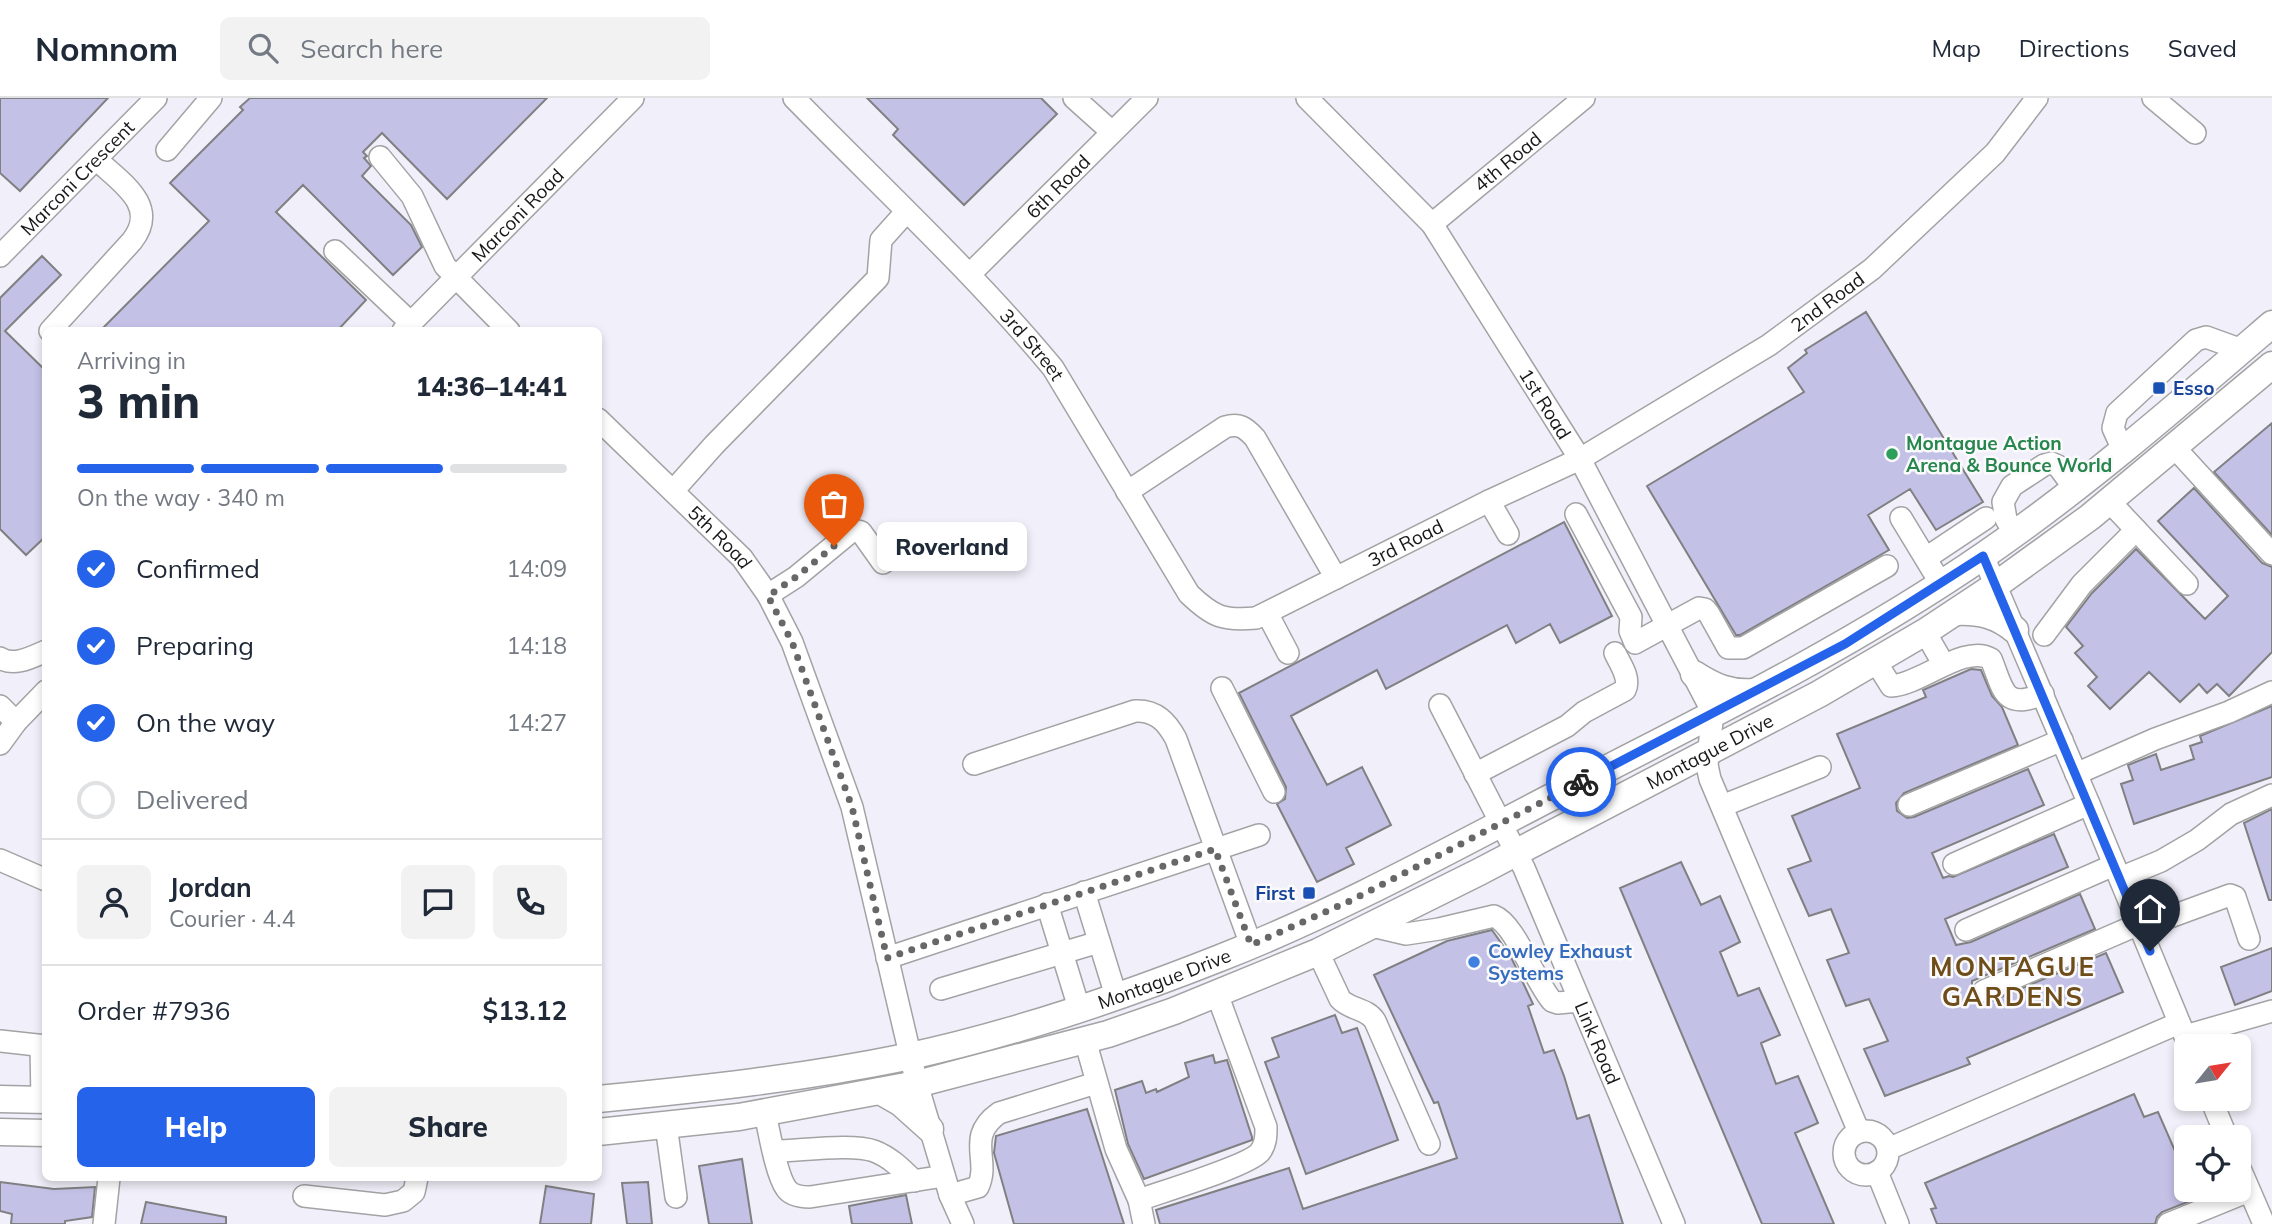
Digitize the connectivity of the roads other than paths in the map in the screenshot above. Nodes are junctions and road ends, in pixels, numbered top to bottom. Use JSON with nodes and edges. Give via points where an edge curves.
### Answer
{"nodes":[{"id":1,"x":156,"y":98,"type":"edge"},
{"id":2,"x":211,"y":98,"type":"edge"},
{"id":3,"x":632,"y":98,"type":"edge"},
{"id":4,"x":794,"y":98,"type":"edge"},
{"id":5,"x":1074,"y":98,"type":"edge"},
{"id":6,"x":1147,"y":98,"type":"edge"},
{"id":7,"x":1307,"y":98,"type":"edge"},
{"id":8,"x":1584,"y":98,"type":"edge"},
{"id":9,"x":2037,"y":98,"type":"edge"},
{"id":10,"x":2153,"y":98,"type":"edge"},
{"id":11,"x":1112,"y":132,"type":"junction"},
{"id":12,"x":2195,"y":133,"type":"dead end"},
{"id":13,"x":167,"y":150,"type":"dead end"},
{"id":14,"x":380,"y":157,"type":"dead end"},
{"id":15,"x":96,"y":159,"type":"junction"},
{"id":16,"x":906,"y":212,"type":"junction"},
{"id":17,"x":1432,"y":225,"type":"junction"},
{"id":18,"x":335,"y":251,"type":"dead end"},
{"id":19,"x":0,"y":256,"type":"edge"},
{"id":20,"x":970,"y":274,"type":"junction"},
{"id":21,"x":456,"y":278,"type":"junction"},
{"id":22,"x":2272,"y":324,"type":"edge"},
{"id":23,"x":54,"y":327,"type":"edge"},
{"id":24,"x":407,"y":327,"type":"edge"},
{"id":25,"x":505,"y":327,"type":"edge"},
{"id":26,"x":2242,"y":350,"type":"junction"},
{"id":27,"x":2272,"y":365,"type":"edge"},
{"id":28,"x":602,"y":427,"type":"edge"},
{"id":29,"x":2174,"y":447,"type":"junction"},
{"id":30,"x":2123,"y":450,"type":"junction"},
{"id":31,"x":1580,"y":459,"type":"junction"},
{"id":32,"x":2075,"y":489,"type":"junction"},
{"id":33,"x":673,"y":491,"type":"junction"},
{"id":34,"x":1127,"y":492,"type":"junction"},
{"id":35,"x":1489,"y":501,"type":"junction"},
{"id":36,"x":2109,"y":502,"type":"junction"},
{"id":37,"x":1576,"y":514,"type":"dead end"},
{"id":38,"x":1901,"y":518,"type":"dead end"},
{"id":39,"x":1986,"y":518,"type":"dead end"},
{"id":40,"x":2136,"y":530,"type":"junction"},
{"id":41,"x":1507,"y":534,"type":"dead end"},
{"id":42,"x":2015,"y":534,"type":"junction"},
{"id":43,"x":2272,"y":554,"type":"edge"},
{"id":44,"x":1983,"y":556,"type":"junction"},
{"id":45,"x":1926,"y":558,"type":"junction"},
{"id":46,"x":883,"y":563,"type":"dead end"},
{"id":47,"x":1887,"y":565,"type":"dead end"},
{"id":48,"x":1336,"y":578,"type":"junction"},
{"id":49,"x":1941,"y":584,"type":"junction"},
{"id":50,"x":2187,"y":584,"type":"dead end"},
{"id":51,"x":1996,"y":585,"type":"junction"},
{"id":52,"x":768,"y":596,"type":"junction"},
{"id":53,"x":1956,"y":612,"type":"junction"},
{"id":54,"x":1267,"y":613,"type":"junction"},
{"id":55,"x":1229,"y":620,"type":"joint"},
{"id":56,"x":1669,"y":625,"type":"junction"},
{"id":57,"x":2015,"y":630,"type":"junction"},
{"id":58,"x":1925,"y":632,"type":"junction"},
{"id":59,"x":2044,"y":635,"type":"dead end"},
{"id":60,"x":42,"y":652,"type":"edge"},
{"id":61,"x":1288,"y":653,"type":"dead end"},
{"id":62,"x":1615,"y":653,"type":"dead end"},
{"id":63,"x":0,"y":658,"type":"edge"},
{"id":64,"x":1876,"y":662,"type":"junction"},
{"id":65,"x":1944,"y":665,"type":"junction"},
{"id":66,"x":1694,"y":674,"type":"junction"},
{"id":67,"x":1222,"y":688,"type":"dead end"},
{"id":68,"x":1756,"y":692,"type":"junction"},
{"id":69,"x":2272,"y":692,"type":"edge"},
{"id":70,"x":2043,"y":694,"type":"junction"},
{"id":71,"x":41,"y":703,"type":"edge"},
{"id":72,"x":1440,"y":705,"type":"dead end"},
{"id":73,"x":0,"y":706,"type":"edge"},
{"id":74,"x":1713,"y":713,"type":"junction"},
{"id":75,"x":16,"y":722,"type":"junction"},
{"id":76,"x":2062,"y":740,"type":"junction"},
{"id":77,"x":0,"y":744,"type":"edge"},
{"id":78,"x":1709,"y":751,"type":"junction"},
{"id":79,"x":974,"y":764,"type":"dead end"},
{"id":80,"x":1820,"y":767,"type":"dead end"},
{"id":81,"x":1475,"y":774,"type":"junction"},
{"id":82,"x":2076,"y":774,"type":"junction"},
{"id":83,"x":1274,"y":792,"type":"dead end"},
{"id":84,"x":2272,"y":795,"type":"edge"},
{"id":85,"x":2090,"y":804,"type":"junction"},
{"id":86,"x":1909,"y":805,"type":"dead end"},
{"id":87,"x":1722,"y":806,"type":"junction"},
{"id":88,"x":1500,"y":824,"type":"junction"},
{"id":89,"x":1259,"y":835,"type":"dead end"},
{"id":90,"x":1215,"y":849,"type":"junction"},
{"id":91,"x":1516,"y":852,"type":"junction"},
{"id":92,"x":0,"y":860,"type":"edge"},
{"id":93,"x":1954,"y":864,"type":"dead end"},
{"id":94,"x":2117,"y":871,"type":"junction"},
{"id":95,"x":42,"y":878,"type":"edge"},
{"id":96,"x":1084,"y":892,"type":"junction"},
{"id":97,"x":1048,"y":904,"type":"junction"},
{"id":98,"x":1372,"y":926,"type":"junction"},
{"id":99,"x":2139,"y":926,"type":"junction"},
{"id":100,"x":1549,"y":930,"type":"junction"},
{"id":101,"x":1966,"y":930,"type":"dead end"},
{"id":102,"x":2249,"y":939,"type":"dead end"},
{"id":103,"x":1099,"y":942,"type":"junction"},
{"id":104,"x":1251,"y":945,"type":"junction"},
{"id":105,"x":1518,"y":945,"type":"junction"},
{"id":106,"x":1063,"y":951,"type":"junction"},
{"id":107,"x":1318,"y":951,"type":"junction"},
{"id":108,"x":887,"y":958,"type":"junction"},
{"id":109,"x":941,"y":989,"type":"dead end"},
{"id":110,"x":1984,"y":991,"type":"dead end"},
{"id":111,"x":1217,"y":994,"type":"junction"},
{"id":112,"x":1115,"y":996,"type":"junction"},
{"id":113,"x":1579,"y":1001,"type":"junction"},
{"id":114,"x":1079,"y":1009,"type":"junction"},
{"id":115,"x":2272,"y":1011,"type":"edge"},
{"id":116,"x":2184,"y":1034,"type":"edge"},
{"id":117,"x":2188,"y":1034,"type":"edge"},
{"id":118,"x":2174,"y":1039,"type":"edge"},
{"id":119,"x":1085,"y":1040,"type":"junction"},
{"id":120,"x":0,"y":1041,"type":"edge"},
{"id":121,"x":42,"y":1046,"type":"edge"},
{"id":122,"x":910,"y":1056,"type":"junction"},
{"id":123,"x":1096,"y":1083,"type":"junction"},
{"id":124,"x":917,"y":1084,"type":"junction"},
{"id":125,"x":880,"y":1091,"type":"junction"},
{"id":126,"x":0,"y":1099,"type":"edge"},
{"id":127,"x":602,"y":1099,"type":"edge"},
{"id":128,"x":42,"y":1100,"type":"edge"},
{"id":129,"x":765,"y":1113,"type":"junction"},
{"id":130,"x":666,"y":1125,"type":"junction"},
{"id":131,"x":930,"y":1129,"type":"junction"},
{"id":132,"x":0,"y":1132,"type":"edge"},
{"id":133,"x":602,"y":1132,"type":"edge"},
{"id":134,"x":1859,"y":1132,"type":"junction"},
{"id":135,"x":42,"y":1133,"type":"edge"},
{"id":136,"x":1429,"y":1144,"type":"dead end"},
{"id":137,"x":1888,"y":1149,"type":"junction"},
{"id":138,"x":775,"y":1151,"type":"junction"},
{"id":139,"x":1877,"y":1172,"type":"junction"},
{"id":140,"x":109,"y":1181,"type":"edge"},
{"id":141,"x":416,"y":1181,"type":"edge"},
{"id":142,"x":914,"y":1181,"type":"junction"},
{"id":143,"x":947,"y":1185,"type":"junction"},
{"id":144,"x":2251,"y":1195,"type":"edge"},
{"id":145,"x":304,"y":1196,"type":"dead end"},
{"id":146,"x":676,"y":1197,"type":"dead end"},
{"id":147,"x":1139,"y":1200,"type":"junction"},
{"id":148,"x":2222,"y":1202,"type":"edge"},
{"id":149,"x":104,"y":1224,"type":"edge"},
{"id":150,"x":963,"y":1224,"type":"edge"},
{"id":151,"x":1143,"y":1224,"type":"edge"},
{"id":152,"x":1674,"y":1224,"type":"edge"},
{"id":153,"x":1898,"y":1224,"type":"edge"},
{"id":154,"x":2168,"y":1224,"type":"edge"},
{"id":155,"x":2264,"y":1224,"type":"edge"}],
"edges":[{"from":1,"to":15,"type":"street","name":"Marconi Crescent"},
{"from":2,"to":13,"type":"street"},
{"from":3,"to":21,"type":"street","name":"Marconi Road"},
{"from":4,"to":16,"type":"street","name":"3rd Street"},
{"from":5,"to":11,"type":"street"},
{"from":6,"to":11,"type":"street","name":"6th Road"},
{"from":7,"to":17,"type":"street","name":"1st Road"},
{"from":8,"to":17,"type":"street","name":"4th Road"},
{"from":9,"to":31,"type":"street","name":"2nd Road","via":[[1995,153],[1872,269],[1769,345]]},
{"from":10,"to":12,"type":"street"},
{"from":11,"to":20,"type":"street","name":"6th Road"},
{"from":14,"to":21,"type":"street","via":[[412,196],[438,253]]},
{"from":15,"to":19,"type":"street","name":"Marconi Crescent"},
{"from":15,"to":23,"type":"street","via":[[139,202],[142,224]]},
{"from":16,"to":20,"type":"street","name":"3rd Street"},
{"from":16,"to":33,"type":"street","via":[[881,240],[878,278]]},
{"from":17,"to":31,"type":"street","name":"1st Road"},
{"from":18,"to":24,"type":"street"},
{"from":20,"to":34,"type":"street","name":"3rd Street","via":[[1053,368]]},
{"from":21,"to":24,"type":"street","name":"Marconi Road"},
{"from":21,"to":25,"type":"street"},
{"from":22,"to":26,"type":"main road","name":"Montague Drive"},
{"from":26,"to":30,"type":"main road","name":"Montague Drive"},
{"from":26,"to":30,"type":"street","via":[[2206,337],[2196,340],[2116,413],[2113,428]]},
{"from":27,"to":29,"type":"main road","name":"Montague Drive"},
{"from":28,"to":33,"type":"street","name":"5th Road"},
{"from":29,"to":36,"type":"main road","name":"Montague Drive"},
{"from":29,"to":43,"type":"street"},
{"from":30,"to":32,"type":"main road","name":"Montague Drive"},
{"from":31,"to":35,"type":"street","name":"3rd Road"},
{"from":31,"to":56,"type":"street","name":"1st Road"},
{"from":32,"to":42,"type":"main road","name":"Montague Drive"},
{"from":32,"to":42,"type":"street","via":[[2051,463],[2012,486],[2003,502]]},
{"from":33,"to":52,"type":"street","name":"5th Road","via":[[742,558]]},
{"from":34,"to":48,"type":"street","via":[[1224,426],[1245,428]]},
{"from":34,"to":55,"type":"street","name":"3rd Street","via":[[1189,594],[1208,612]]},
{"from":35,"to":41,"type":"street"},
{"from":35,"to":48,"type":"street","name":"3rd Road"},
{"from":36,"to":40,"type":"street"},
{"from":36,"to":51,"type":"main road","name":"Montague Drive"},
{"from":37,"to":56,"type":"street","via":[[1630,617],[1635,643]]},
{"from":38,"to":45,"type":"street"},
{"from":39,"to":45,"type":"street"},
{"from":40,"to":50,"type":"street"},
{"from":40,"to":59,"type":"street","via":[[2082,584]]},
{"from":42,"to":44,"type":"main road","name":"Montague Drive"},
{"from":44,"to":49,"type":"main road","name":"Montague Drive"},
{"from":44,"to":51,"type":"street"},
{"from":45,"to":49,"type":"street"},
{"from":46,"to":52,"type":"street","via":[[861,531],[853,530]]},
{"from":47,"to":56,"type":"street","via":[[1743,648],[1728,648],[1705,609]]},
{"from":48,"to":54,"type":"street","name":"3rd Road"},
{"from":49,"to":68,"type":"main road","name":"Montague Drive"},
{"from":51,"to":53,"type":"main road","name":"Montague Drive"},
{"from":51,"to":57,"type":"street"},
{"from":52,"to":108,"type":"street","name":"5th Road","via":[[792,642],[852,807]]},
{"from":53,"to":57,"type":"main road","via":[[1989,614]]},
{"from":53,"to":58,"type":"main road","name":"Montague Drive"},
{"from":54,"to":55,"type":"street","name":"3rd Road"},
{"from":54,"to":61,"type":"street"},
{"from":56,"to":66,"type":"street","name":"1st Road"},
{"from":57,"to":70,"type":"street"},
{"from":58,"to":64,"type":"main road","name":"Montague Drive"},
{"from":58,"to":65,"type":"street"},
{"from":60,"to":63,"type":"street","via":[[19,661]]},
{"from":62,"to":81,"type":"street","via":[[1627,679],[1625,690]]},
{"from":64,"to":65,"type":"street","via":[[1891,686]]},
{"from":64,"to":78,"type":"main road","name":"Montague Drive"},
{"from":65,"to":70,"type":"street","via":[[1986,656],[2006,695],[2014,701]]},
{"from":66,"to":68,"type":"main road","via":[[1723,690]]},
{"from":66,"to":74,"type":"street","name":"1st Road"},
{"from":67,"to":83,"type":"street"},
{"from":68,"to":74,"type":"main road","name":"Montague Drive"},
{"from":69,"to":82,"type":"street"},
{"from":70,"to":76,"type":"street"},
{"from":71,"to":75,"type":"street"},
{"from":72,"to":81,"type":"street","name":"Link Road"},
{"from":73,"to":75,"type":"street"},
{"from":74,"to":78,"type":"street"},
{"from":74,"to":88,"type":"main road","name":"Montague Drive"},
{"from":75,"to":77,"type":"street"},
{"from":76,"to":82,"type":"street"},
{"from":76,"to":86,"type":"street"},
{"from":78,"to":87,"type":"street","via":[[1710,779]]},
{"from":78,"to":91,"type":"main road","name":"Montague Drive"},
{"from":79,"to":90,"type":"street","via":[[1145,710],[1168,724],[1177,739]]},
{"from":80,"to":87,"type":"street"},
{"from":81,"to":88,"type":"street","name":"Link Road"},
{"from":82,"to":85,"type":"street"},
{"from":84,"to":94,"type":"street","via":[[2231,814],[2161,861]]},
{"from":85,"to":93,"type":"street"},
{"from":85,"to":94,"type":"street"},
{"from":87,"to":134,"type":"street"},
{"from":88,"to":91,"type":"street","name":"Link Road"},
{"from":88,"to":104,"type":"main road","name":"Montague Drive","via":[[1352,900]]},
{"from":89,"to":90,"type":"street"},
{"from":90,"to":96,"type":"street"},
{"from":90,"to":104,"type":"street"},
{"from":91,"to":98,"type":"main road","name":"Montague Drive"},
{"from":91,"to":100,"type":"street","name":"Link Road"},
{"from":92,"to":95,"type":"street"},
{"from":94,"to":99,"type":"street"},
{"from":94,"to":101,"type":"street"},
{"from":96,"to":97,"type":"street"},
{"from":96,"to":103,"type":"street"},
{"from":97,"to":106,"type":"street"},
{"from":97,"to":108,"type":"street"},
{"from":98,"to":105,"type":"street","via":[[1406,933],[1494,915],[1508,925]]},
{"from":98,"to":107,"type":"main road","name":"Montague Drive"},
{"from":99,"to":102,"type":"street","via":[[2230,895],[2235,897]]},
{"from":99,"to":110,"type":"street"},
{"from":99,"to":116,"type":"street"},
{"from":100,"to":105,"type":"street"},
{"from":100,"to":113,"type":"street","name":"Link Road"},
{"from":103,"to":106,"type":"street"},
{"from":103,"to":112,"type":"street"},
{"from":104,"to":112,"type":"main road","name":"Montague Drive"},
{"from":105,"to":113,"type":"street","via":[[1552,1001]]},
{"from":106,"to":109,"type":"street"},
{"from":106,"to":114,"type":"street"},
{"from":107,"to":111,"type":"main road","name":"Montague Drive"},
{"from":107,"to":136,"type":"street","via":[[1340,999],[1375,1021]]},
{"from":108,"to":122,"type":"street","name":"5th Road"},
{"from":111,"to":119,"type":"main road","name":"Montague Drive"},
{"from":111,"to":147,"type":"street","via":[[1266,1126],[1266,1142],[1259,1154]]},
{"from":112,"to":114,"type":"main road","name":"Montague Drive"},
{"from":113,"to":152,"type":"street","name":"Link Road"},
{"from":114,"to":122,"type":"main road","name":"Montague Drive"},
{"from":115,"to":117,"type":"street"},
{"from":118,"to":137,"type":"street"},
{"from":119,"to":123,"type":"street"},
{"from":119,"to":124,"type":"main road","name":"Montague Drive"},
{"from":120,"to":121,"type":"street"},
{"from":122,"to":124,"type":"street","name":"5th Road"},
{"from":122,"to":127,"type":"main road","name":"Montague Drive","via":[[729,1087]]},
{"from":123,"to":143,"type":"street","via":[[999,1112],[983,1129],[978,1187]]},
{"from":123,"to":147,"type":"street","via":[[1116,1149]]},
{"from":124,"to":125,"type":"main road","name":"Montague Drive"},
{"from":124,"to":131,"type":"street","name":"5th Road"},
{"from":125,"to":129,"type":"main road","name":"Montague Drive"},
{"from":125,"to":131,"type":"main road"},
{"from":126,"to":128,"type":"main road"},
{"from":129,"to":130,"type":"main road","name":"Montague Drive"},
{"from":129,"to":138,"type":"street"},
{"from":130,"to":133,"type":"main road","name":"Montague Drive"},
{"from":130,"to":146,"type":"street"},
{"from":131,"to":143,"type":"street","name":"5th Road"},
{"from":132,"to":135,"type":"main road"},
{"from":134,"to":137,"type":"street","via":[[1874,1132]]},
{"from":134,"to":139,"type":"street","via":[[1847,1142],[1848,1164],[1860,1174]]},
{"from":137,"to":139,"type":"street","via":[[1886,1163]]},
{"from":138,"to":142,"type":"street","via":[[872,1150]]},
{"from":138,"to":142,"type":"street","via":[[786,1189],[799,1196]]},
{"from":139,"to":153,"type":"street"},
{"from":140,"to":149,"type":"street"},
{"from":141,"to":145,"type":"street","via":[[414,1192],[403,1201],[385,1205]]},
{"from":142,"to":143,"type":"street"},
{"from":143,"to":150,"type":"street","name":"5th Road"},
{"from":144,"to":155,"type":"street"},
{"from":147,"to":151,"type":"street"},
{"from":148,"to":154,"type":"street"}]}
